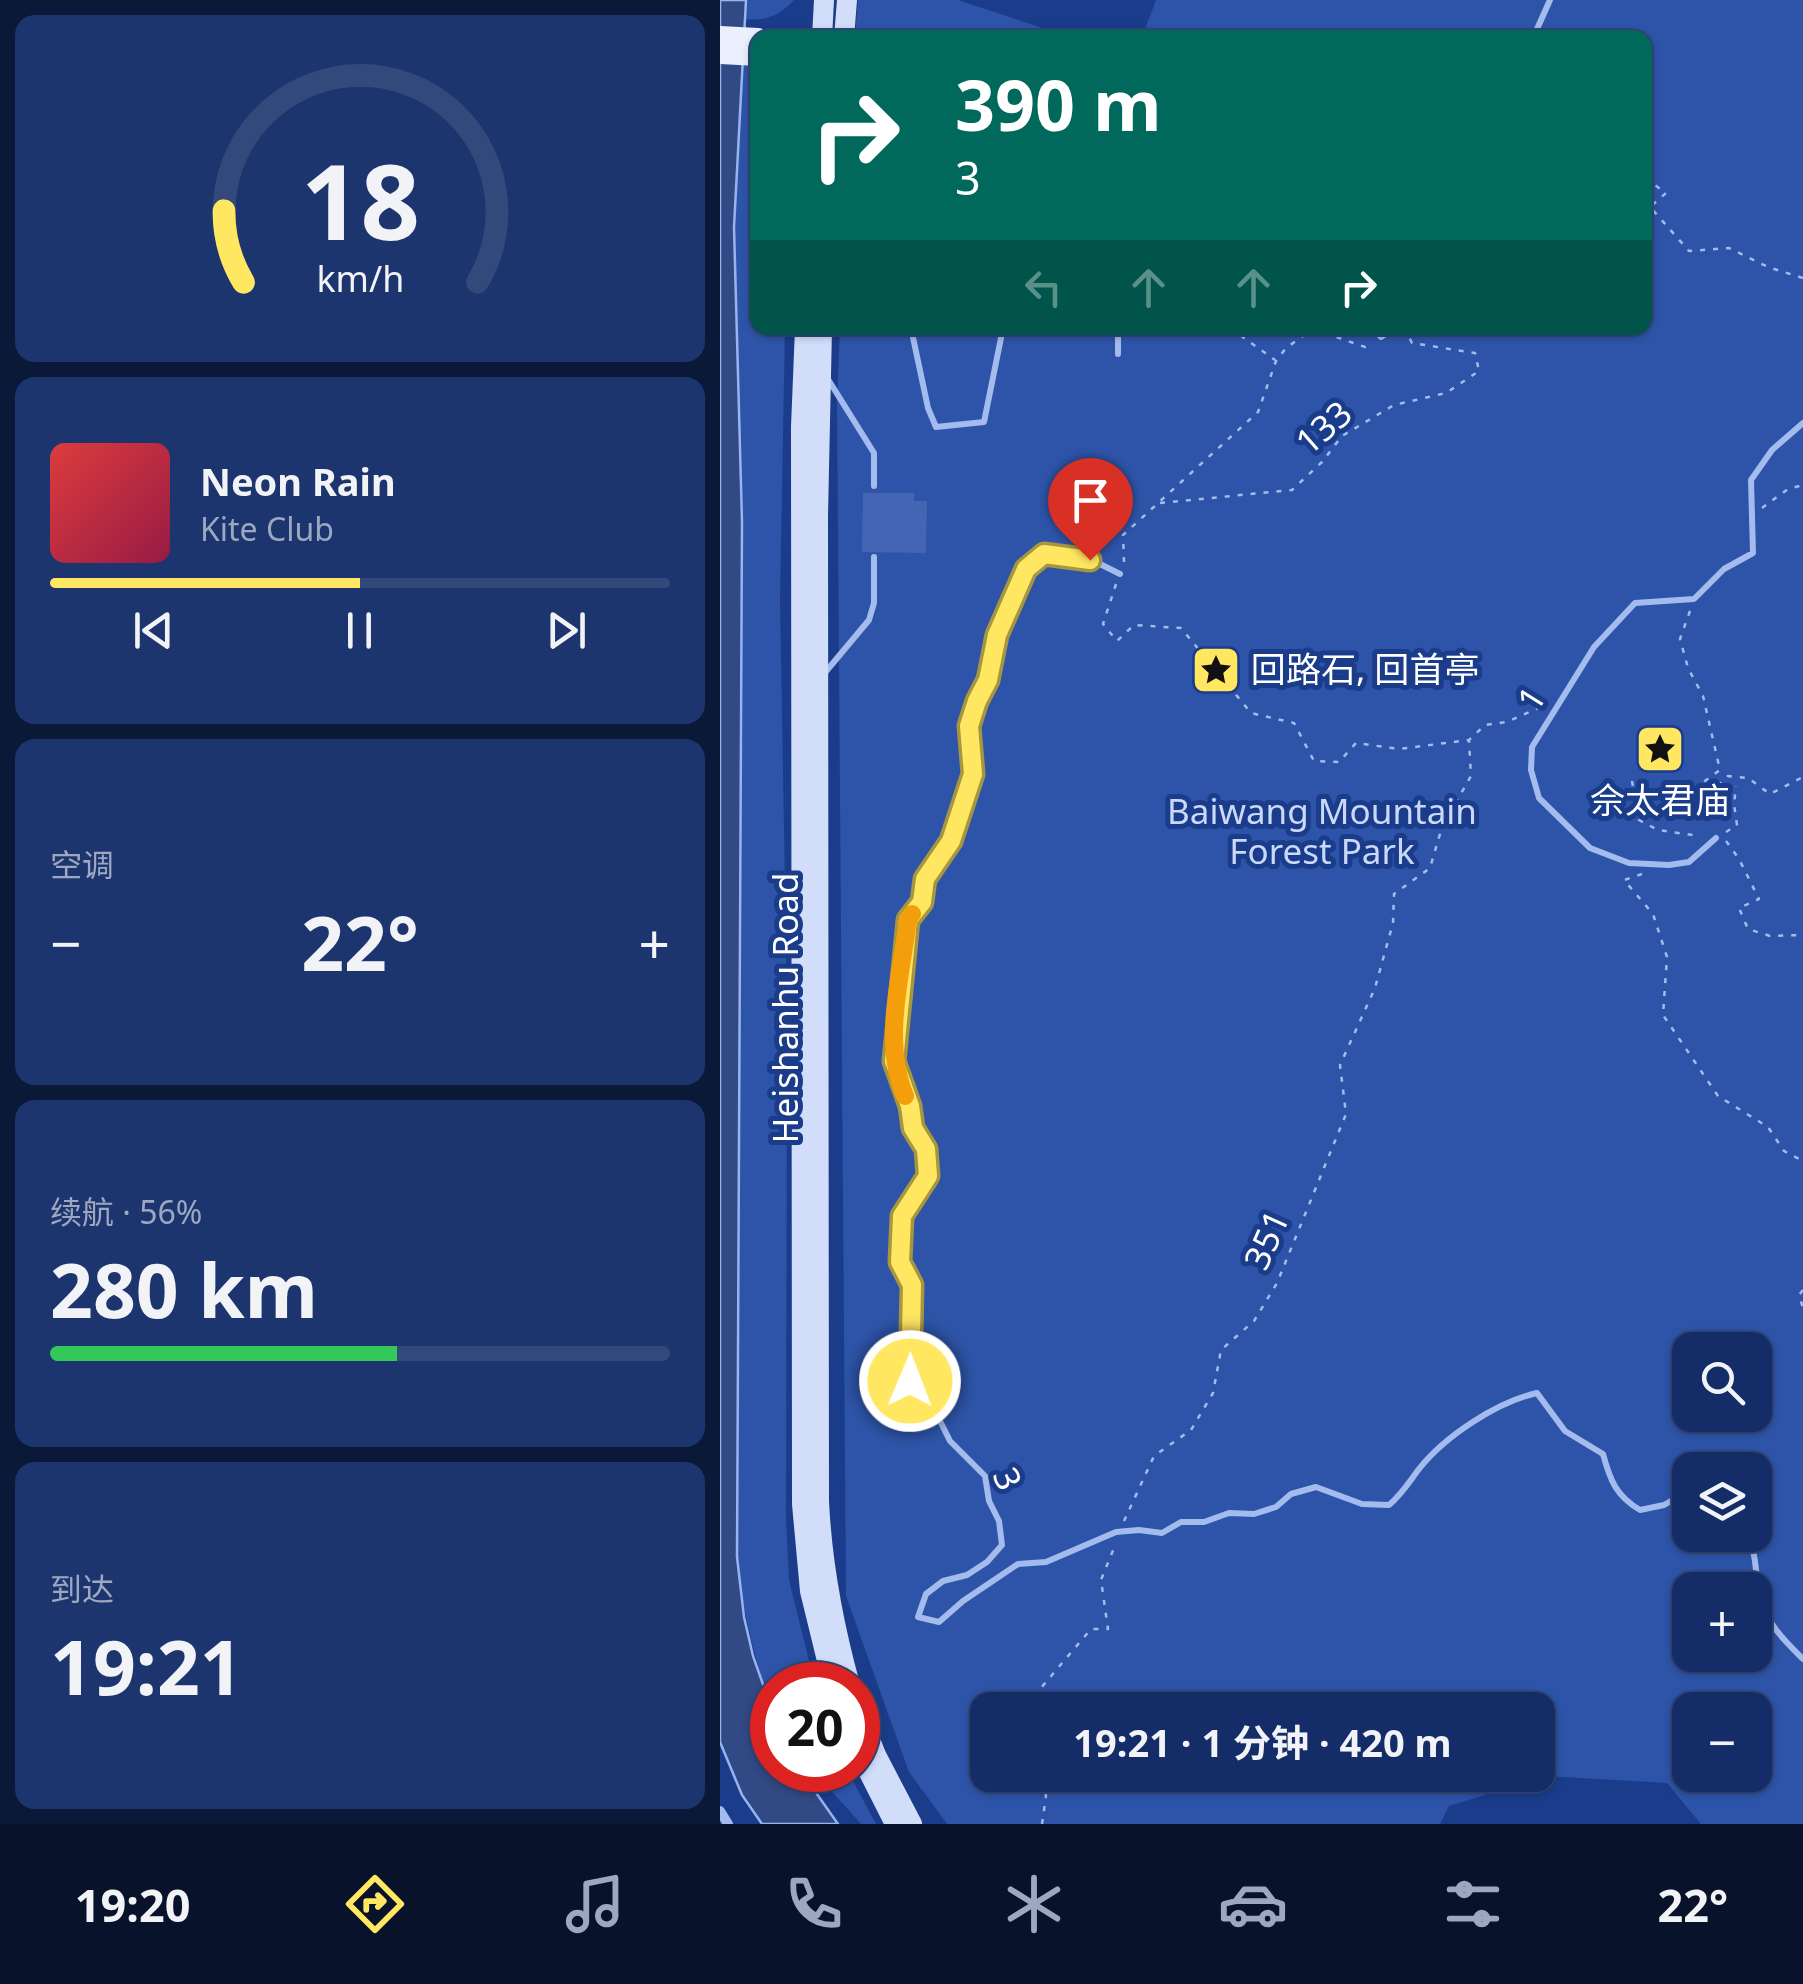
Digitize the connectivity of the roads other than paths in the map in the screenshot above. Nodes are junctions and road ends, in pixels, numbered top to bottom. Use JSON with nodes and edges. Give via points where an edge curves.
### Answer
{"nodes":[{"id":1,"x":824,"y":0,"type":"edge"},
{"id":2,"x":847,"y":0,"type":"edge"},
{"id":3,"x":1550,"y":0,"type":"edge"},
{"id":4,"x":822,"y":30,"type":"edge"},
{"id":5,"x":845,"y":30,"type":"edge"},
{"id":6,"x":1537,"y":30,"type":"edge"},
{"id":7,"x":720,"y":36,"type":"edge"},
{"id":8,"x":750,"y":38,"type":"edge"},
{"id":9,"x":720,"y":53,"type":"edge"},
{"id":10,"x":750,"y":55,"type":"edge"},
{"id":11,"x":805,"y":335,"type":"edge"},
{"id":12,"x":821,"y":335,"type":"edge"},
{"id":13,"x":913,"y":335,"type":"edge"},
{"id":14,"x":1001,"y":335,"type":"edge"},
{"id":15,"x":1118,"y":335,"type":"edge"},
{"id":16,"x":1118,"y":354,"type":"dead end"},
{"id":17,"x":819,"y":364,"type":"junction"},
{"id":18,"x":1803,"y":423,"type":"edge"},
{"id":19,"x":874,"y":486,"type":"dead end"},
{"id":20,"x":874,"y":557,"type":"dead end"},
{"id":21,"x":1120,"y":574,"type":"road end"},
{"id":22,"x":819,"y":680,"type":"junction"},
{"id":23,"x":1716,"y":838,"type":"road end"},
{"id":24,"x":1672,"y":1500,"type":"edge"},
{"id":25,"x":1754,"y":1552,"type":"edge"},
{"id":26,"x":1803,"y":1659,"type":"edge"},
{"id":27,"x":827,"y":1662,"type":"edge"},
{"id":28,"x":844,"y":1662,"type":"edge"},
{"id":29,"x":880,"y":1763,"type":"edge"},
{"id":30,"x":879,"y":1792,"type":"edge"},
{"id":31,"x":720,"y":1811,"type":"edge"},
{"id":32,"x":728,"y":1824,"type":"edge"},
{"id":33,"x":895,"y":1824,"type":"edge"},
{"id":34,"x":912,"y":1824,"type":"edge"}],
"edges":[{"from":1,"to":4,"type":"main road"},
{"from":2,"to":5,"type":"main road"},
{"from":3,"to":6,"type":"lane"},
{"from":7,"to":8,"type":"main road"},
{"from":9,"to":10,"type":"main road"},
{"from":11,"to":27,"type":"main road","name":"Heishanhu Road","via":[[802,1504],[810,1591]]},
{"from":12,"to":17,"type":"main road","name":"Heishanhu Road"},
{"from":13,"to":14,"type":"lane","via":[[936,427],[984,422]]},
{"from":15,"to":16,"type":"lane"},
{"from":17,"to":19,"type":"lane","via":[[874,454]]},
{"from":17,"to":22,"type":"main road","name":"Heishanhu Road"},
{"from":18,"to":23,"type":"lane","name":"1","number":"1","via":[[1751,480],[1753,553],[1724,569],[1694,599],[1635,603],[1594,648],[1532,746],[1539,798],[1590,848],[1629,862],[1669,865],[1689,862]]},
{"from":20,"to":22,"type":"lane","via":[[869,620]]},
{"from":21,"to":24,"type":"lane","name":"3","number":"3","via":[[1090,560],[1044,554],[1026,569],[969,726],[973,774],[951,841],[908,920],[894,1061],[913,1128],[926,1149],[928,1176],[902,1216],[900,1262],[912,1285],[911,1335],[903,1358],[910,1381],[928,1397],[950,1441],[984,1476],[1002,1545],[967,1575],[926,1594],[918,1617],[939,1622],[1018,1564],[1046,1562],[1120,1532],[1162,1533],[1182,1522],[1254,1514],[1316,1486],[1362,1504],[1389,1505],[1451,1434],[1512,1398],[1537,1393],[1565,1431],[1603,1454],[1621,1498],[1640,1510]]},
{"from":22,"to":28,"type":"main road","name":"Heishanhu Road","via":[[819,1501],[831,1614]]},
{"from":25,"to":26,"type":"lane","via":[[1769,1620]]},
{"from":29,"to":34,"type":"main road"},
{"from":30,"to":33,"type":"main road"},
{"from":31,"to":32,"type":"street"}]}
